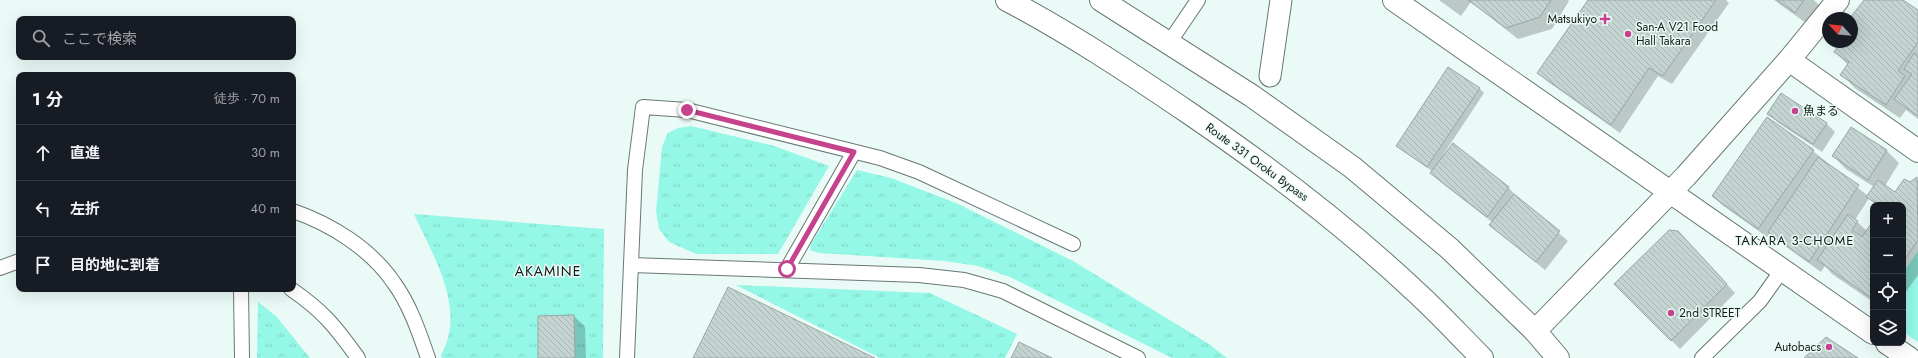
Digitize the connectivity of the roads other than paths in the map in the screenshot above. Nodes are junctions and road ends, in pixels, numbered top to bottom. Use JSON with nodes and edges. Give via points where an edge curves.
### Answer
{"nodes":[{"id":1,"x":1007,"y":0,"type":"edge"},
{"id":2,"x":1101,"y":0,"type":"edge"},
{"id":3,"x":1198,"y":0,"type":"edge"},
{"id":4,"x":1281,"y":0,"type":"edge"},
{"id":5,"x":1394,"y":0,"type":"edge"},
{"id":6,"x":1838,"y":0,"type":"edge"},
{"id":7,"x":1169,"y":43,"type":"junction"},
{"id":8,"x":1789,"y":60,"type":"junction"},
{"id":9,"x":1270,"y":76,"type":"dead end"},
{"id":10,"x":1918,"y":151,"type":"edge"},
{"id":11,"x":854,"y":152,"type":"junction"},
{"id":12,"x":1671,"y":192,"type":"junction"},
{"id":13,"x":296,"y":212,"type":"edge"},
{"id":14,"x":1073,"y":244,"type":"dead end"},
{"id":15,"x":16,"y":262,"type":"edge"},
{"id":16,"x":631,"y":265,"type":"junction"},
{"id":17,"x":0,"y":268,"type":"edge"},
{"id":18,"x":787,"y":269,"type":"junction"},
{"id":19,"x":1782,"y":270,"type":"junction"},
{"id":20,"x":241,"y":292,"type":"edge"},
{"id":21,"x":295,"y":292,"type":"edge"},
{"id":22,"x":1535,"y":331,"type":"junction"},
{"id":23,"x":1870,"y":331,"type":"edge"},
{"id":24,"x":1891,"y":346,"type":"edge"},
{"id":25,"x":242,"y":358,"type":"edge"},
{"id":26,"x":358,"y":358,"type":"edge"},
{"id":27,"x":428,"y":358,"type":"edge"},
{"id":28,"x":627,"y":358,"type":"edge"},
{"id":29,"x":1138,"y":358,"type":"edge"},
{"id":30,"x":1482,"y":358,"type":"edge"},
{"id":31,"x":1558,"y":358,"type":"edge"},
{"id":32,"x":1702,"y":358,"type":"edge"},
{"id":33,"x":1908,"y":358,"type":"edge"}],
"edges":[{"from":1,"to":30,"type":"main road","name":"Route 331 Oroku Bypass","via":[[1065,32],[1140,79],[1227,139],[1319,208],[1416,291]]},
{"from":2,"to":7,"type":"main road"},
{"from":3,"to":7,"type":"lane"},
{"from":4,"to":9,"type":"street"},
{"from":5,"to":12,"type":"main road"},
{"from":6,"to":8,"type":"main road"},
{"from":7,"to":22,"type":"main road","via":[[1252,96],[1352,167],[1450,249]]},
{"from":8,"to":10,"type":"main road"},
{"from":8,"to":12,"type":"main road"},
{"from":11,"to":14,"type":"lane","via":[[880,158],[918,172]]},
{"from":11,"to":16,"type":"lane","via":[[687,110],[643,107],[635,170]]},
{"from":11,"to":18,"type":"lane"},
{"from":12,"to":19,"type":"main road"},
{"from":12,"to":22,"type":"main road"},
{"from":13,"to":27,"type":"lane","via":[[339,232],[370,256],[394,282],[411,311]]},
{"from":15,"to":17,"type":"lane"},
{"from":16,"to":18,"type":"lane"},
{"from":16,"to":28,"type":"lane"},
{"from":18,"to":29,"type":"lane","via":[[919,275],[964,280],[1003,291]]},
{"from":19,"to":23,"type":"main road"},
{"from":19,"to":32,"type":"lane","via":[[1760,301]]},
{"from":20,"to":25,"type":"lane"},
{"from":21,"to":26,"type":"lane","via":[[322,312]]},
{"from":22,"to":31,"type":"main road"},
{"from":24,"to":33,"type":"main road"}]}
